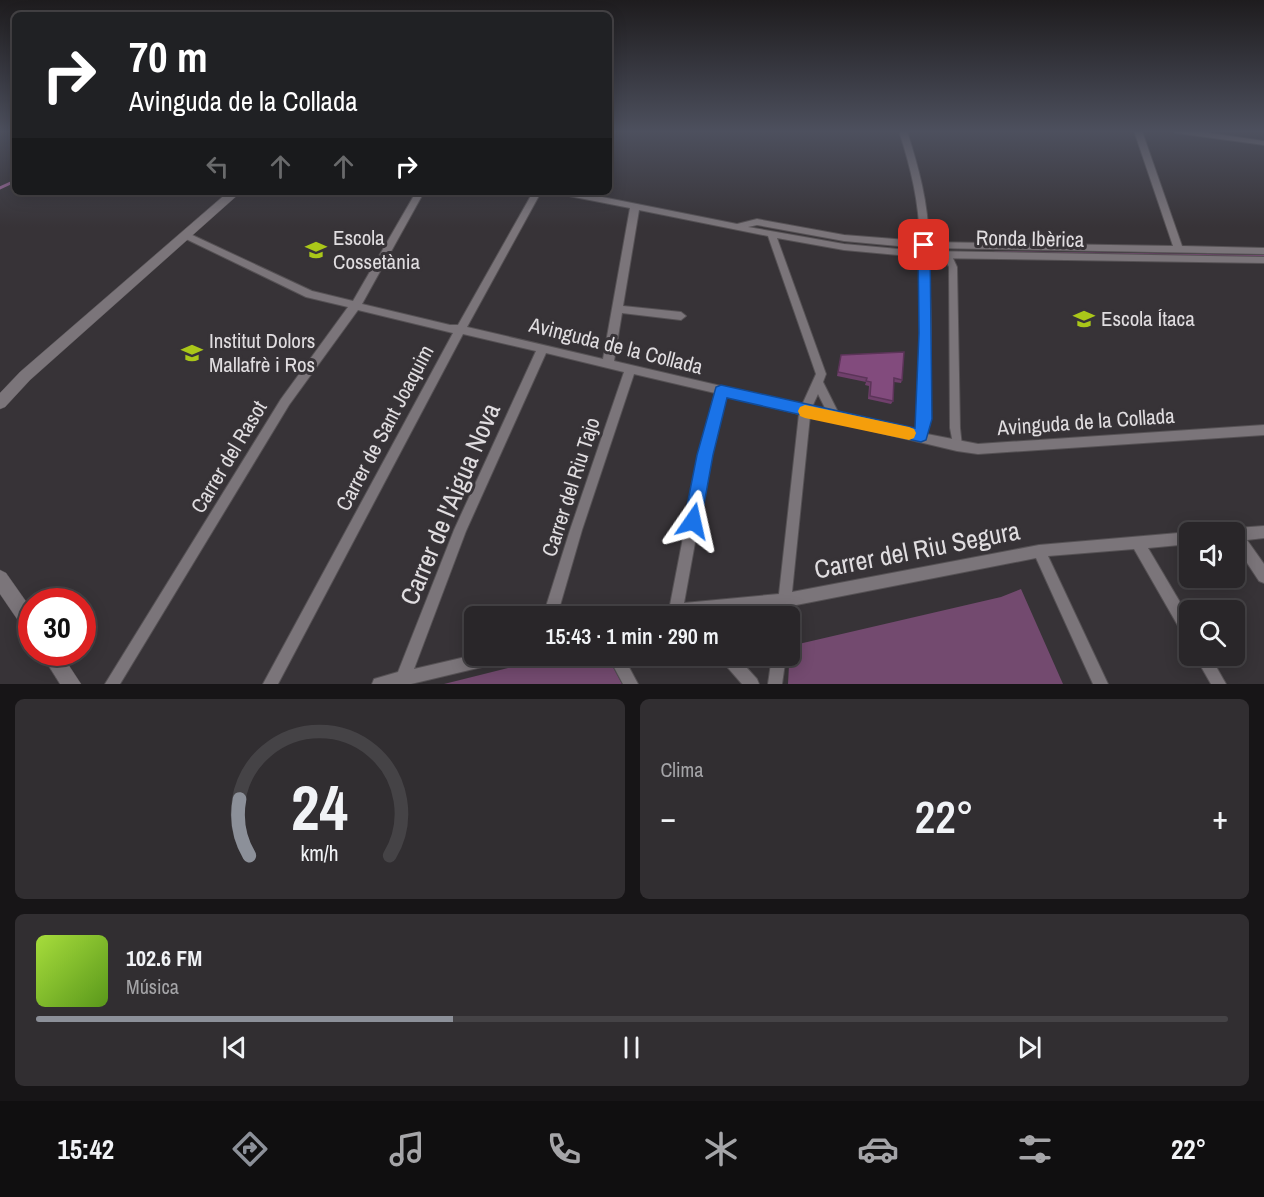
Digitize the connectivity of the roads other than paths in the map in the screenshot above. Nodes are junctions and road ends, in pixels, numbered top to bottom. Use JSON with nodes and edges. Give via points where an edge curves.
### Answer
{"nodes":[{"id":1,"x":913,"y":163,"type":"edge"},
{"id":2,"x":1149,"y":163,"type":"edge"},
{"id":3,"x":232,"y":195,"type":"edge"},
{"id":4,"x":418,"y":195,"type":"edge"},
{"id":5,"x":535,"y":195,"type":"edge"},
{"id":6,"x":579,"y":195,"type":"edge"},
{"id":7,"x":635,"y":206,"type":"junction"},
{"id":8,"x":726,"y":225,"type":"junction"},
{"id":9,"x":771,"y":233,"type":"junction"},
{"id":10,"x":187,"y":236,"type":"junction"},
{"id":11,"x":924,"y":250,"type":"junction"},
{"id":12,"x":1179,"y":250,"type":"junction"},
{"id":13,"x":1264,"y":251,"type":"edge"},
{"id":14,"x":948,"y":256,"type":"junction"},
{"id":15,"x":1264,"y":260,"type":"edge"},
{"id":16,"x":354,"y":305,"type":"junction"},
{"id":17,"x":618,"y":309,"type":"junction"},
{"id":18,"x":681,"y":316,"type":"dead end"},
{"id":19,"x":460,"y":329,"type":"junction"},
{"id":20,"x":543,"y":348,"type":"junction"},
{"id":21,"x":608,"y":363,"type":"junction"},
{"id":22,"x":630,"y":369,"type":"junction"},
{"id":23,"x":818,"y":383,"type":"junction"},
{"id":24,"x":721,"y":391,"type":"junction"},
{"id":25,"x":0,"y":403,"type":"edge"},
{"id":26,"x":805,"y":411,"type":"junction"},
{"id":27,"x":836,"y":418,"type":"junction"},
{"id":28,"x":1264,"y":430,"type":"edge"},
{"id":29,"x":921,"y":436,"type":"junction"},
{"id":30,"x":957,"y":446,"type":"junction"},
{"id":31,"x":1264,"y":532,"type":"edge"},
{"id":32,"x":1245,"y":534,"type":"edge"},
{"id":33,"x":1179,"y":539,"type":"edge"},
{"id":34,"x":1137,"y":542,"type":"junction"},
{"id":35,"x":1245,"y":549,"type":"edge"},
{"id":36,"x":1039,"y":551,"type":"junction"},
{"id":37,"x":1264,"y":576,"type":"edge"},
{"id":38,"x":0,"y":579,"type":"edge"},
{"id":39,"x":785,"y":600,"type":"junction"},
{"id":40,"x":18,"y":605,"type":"edge"},
{"id":41,"x":553,"y":606,"type":"edge"},
{"id":42,"x":683,"y":606,"type":"edge"},
{"id":43,"x":741,"y":606,"type":"edge"},
{"id":44,"x":784,"y":606,"type":"edge"},
{"id":45,"x":1179,"y":614,"type":"edge"},
{"id":46,"x":464,"y":665,"type":"edge"},
{"id":47,"x":59,"y":666,"type":"edge"},
{"id":48,"x":621,"y":666,"type":"edge"},
{"id":49,"x":736,"y":666,"type":"edge"},
{"id":50,"x":778,"y":666,"type":"edge"},
{"id":51,"x":1208,"y":666,"type":"edge"},
{"id":52,"x":402,"y":680,"type":"junction"},
{"id":53,"x":71,"y":684,"type":"edge"},
{"id":54,"x":112,"y":684,"type":"edge"},
{"id":55,"x":270,"y":684,"type":"edge"},
{"id":56,"x":380,"y":684,"type":"edge"},
{"id":57,"x":631,"y":684,"type":"edge"},
{"id":58,"x":752,"y":684,"type":"edge"},
{"id":59,"x":775,"y":684,"type":"edge"},
{"id":60,"x":1101,"y":684,"type":"edge"},
{"id":61,"x":1219,"y":684,"type":"edge"}],
"edges":[{"from":1,"to":11,"type":"street"},
{"from":2,"to":12,"type":"street"},
{"from":3,"to":10,"type":"street"},
{"from":4,"to":16,"type":"street","name":"Carrer del Rasot"},
{"from":5,"to":19,"type":"street","name":"Carrer de Sant Joaquim"},
{"from":6,"to":7,"type":"street","name":"Ronda Ibèrica"},
{"from":7,"to":8,"type":"street","name":"Ronda Ibèrica"},
{"from":7,"to":17,"type":"street"},
{"from":8,"to":9,"type":"street","name":"Ronda Ibèrica"},
{"from":8,"to":11,"type":"street","name":"Ronda Ibèrica","via":[[757,222]]},
{"from":9,"to":11,"type":"street","name":"Ronda Ibèrica","via":[[844,247]]},
{"from":9,"to":23,"type":"street","via":[[820,374]]},
{"from":10,"to":16,"type":"street","name":"Avinguda de la Collada","via":[[309,294]]},
{"from":10,"to":25,"type":"street"},
{"from":11,"to":12,"type":"street","name":"Ronda Ibèrica"},
{"from":11,"to":14,"type":"street","name":"Ronda Ibèrica"},
{"from":11,"to":29,"type":"street","via":[[926,333]]},
{"from":12,"to":13,"type":"street","name":"Ronda Ibèrica"},
{"from":14,"to":15,"type":"street","name":"Ronda Ibèrica"},
{"from":14,"to":30,"type":"street","via":[[953,267]]},
{"from":16,"to":19,"type":"street","name":"Avinguda de la Collada"},
{"from":16,"to":54,"type":"street","name":"Carrer del Rasot","via":[[285,402]]},
{"from":17,"to":18,"type":"street"},
{"from":17,"to":21,"type":"street"},
{"from":19,"to":20,"type":"street","name":"Avinguda de la Collada"},
{"from":19,"to":55,"type":"street","name":"Carrer de Sant Joaquim"},
{"from":20,"to":21,"type":"street","name":"Avinguda de la Collada"},
{"from":20,"to":52,"type":"street","name":"Carrer de l'Aigua Nova","via":[[460,530]]},
{"from":21,"to":22,"type":"street","name":"Avinguda de la Collada"},
{"from":22,"to":24,"type":"street","name":"Avinguda de la Collada"},
{"from":22,"to":41,"type":"street","name":"Carrer del Riu Tajo"},
{"from":23,"to":26,"type":"street"},
{"from":23,"to":27,"type":"street"},
{"from":24,"to":26,"type":"street","name":"Avinguda de la Collada"},
{"from":24,"to":42,"type":"street","via":[[705,455]]},
{"from":26,"to":27,"type":"street","name":"Avinguda de la Collada"},
{"from":26,"to":39,"type":"street"},
{"from":27,"to":29,"type":"street","name":"Avinguda de la Collada"},
{"from":28,"to":30,"type":"street","name":"Avinguda de la Collada","via":[[978,450]]},
{"from":29,"to":30,"type":"street","name":"Avinguda de la Collada"},
{"from":31,"to":32,"type":"street"},
{"from":33,"to":34,"type":"street","name":"Carrer del Riu Segura"},
{"from":34,"to":36,"type":"street","name":"Carrer del Riu Segura"},
{"from":34,"to":45,"type":"street"},
{"from":35,"to":37,"type":"street"},
{"from":36,"to":39,"type":"street","name":"Carrer del Riu Segura"},
{"from":36,"to":60,"type":"street"},
{"from":38,"to":40,"type":"street"},
{"from":39,"to":43,"type":"street","name":"Carrer del Riu Segura"},
{"from":39,"to":44,"type":"street"},
{"from":46,"to":52,"type":"street"},
{"from":47,"to":53,"type":"street"},
{"from":48,"to":57,"type":"street"},
{"from":49,"to":58,"type":"street"},
{"from":50,"to":59,"type":"street"},
{"from":51,"to":61,"type":"street"},
{"from":52,"to":56,"type":"street"}]}
